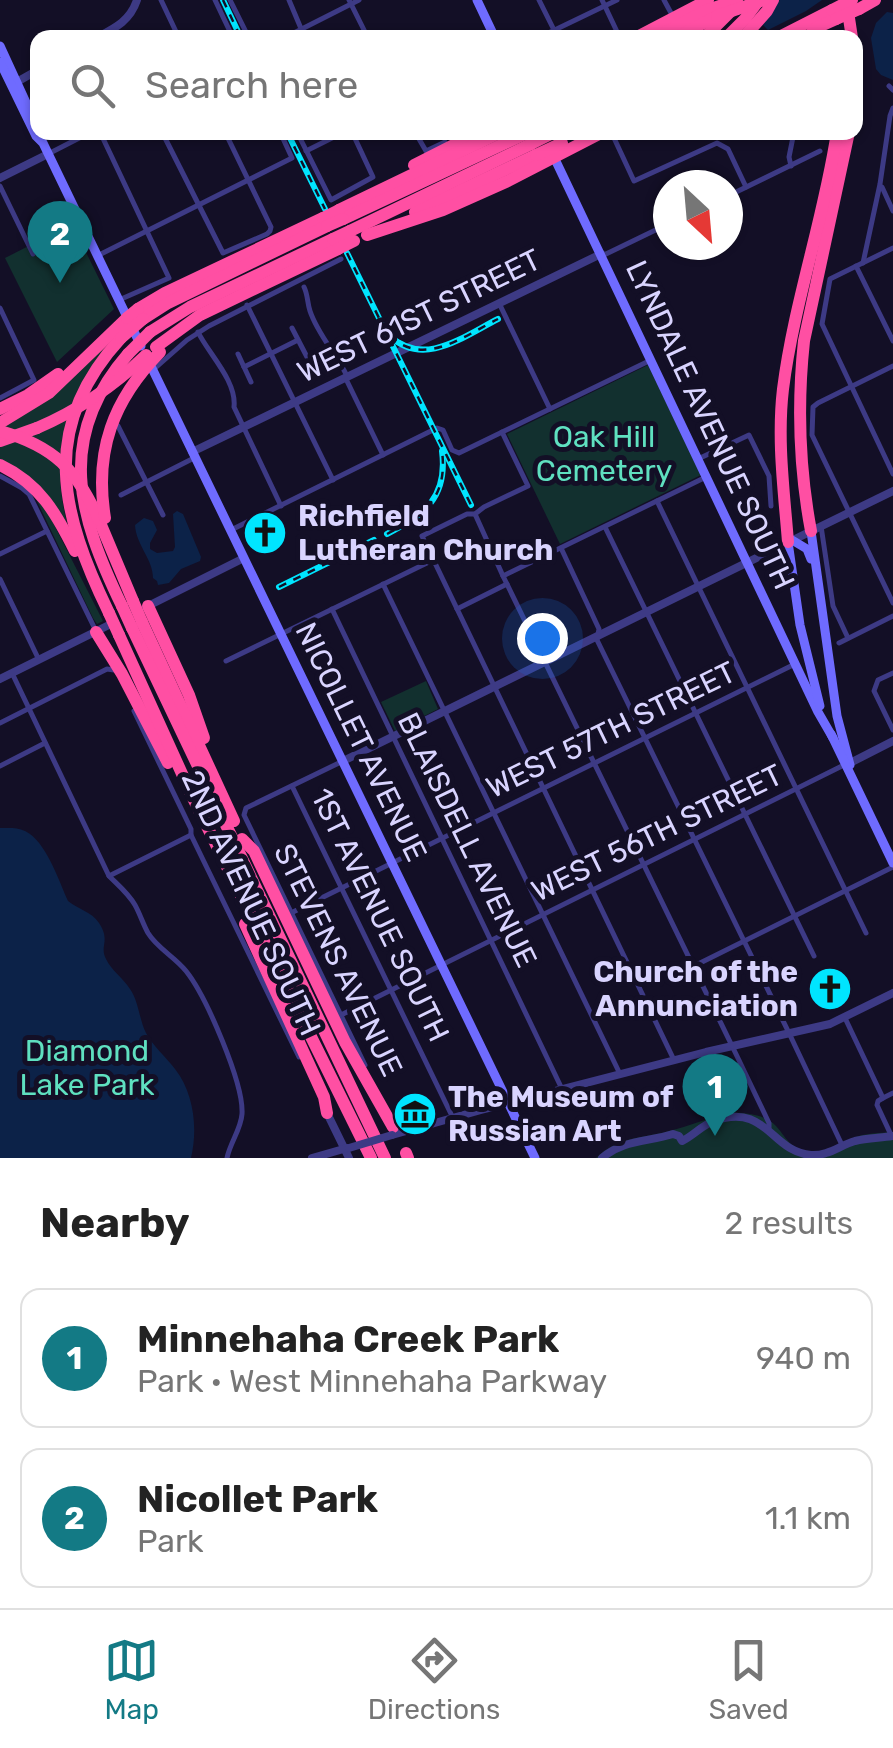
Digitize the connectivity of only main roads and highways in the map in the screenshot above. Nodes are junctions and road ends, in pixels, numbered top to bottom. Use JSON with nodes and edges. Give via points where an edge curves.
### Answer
{"nodes":[{"id":1,"x":477,"y":0,"type":"edge"},
{"id":2,"x":762,"y":0,"type":"edge"},
{"id":3,"x":773,"y":0,"type":"edge"},
{"id":4,"x":875,"y":0,"type":"edge"},
{"id":5,"x":739,"y":1,"type":"edge"},
{"id":6,"x":844,"y":6,"type":"edge"},
{"id":7,"x":710,"y":9,"type":"edge"},
{"id":8,"x":491,"y":30,"type":"edge"},
{"id":9,"x":656,"y":30,"type":"edge"},
{"id":10,"x":669,"y":30,"type":"edge"},
{"id":11,"x":685,"y":30,"type":"edge"},
{"id":12,"x":712,"y":30,"type":"edge"},
{"id":13,"x":734,"y":30,"type":"edge"},
{"id":14,"x":750,"y":30,"type":"edge"},
{"id":15,"x":794,"y":30,"type":"edge"},
{"id":16,"x":814,"y":30,"type":"edge"},
{"id":17,"x":1,"y":53,"type":"edge"},
{"id":18,"x":14,"y":83,"type":"junction"},
{"id":19,"x":30,"y":114,"type":"edge"},
{"id":20,"x":30,"y":122,"type":"edge"},
{"id":21,"x":42,"y":140,"type":"edge"},
{"id":22,"x":482,"y":140,"type":"edge"},
{"id":23,"x":524,"y":140,"type":"edge"},
{"id":24,"x":524,"y":140,"type":"edge"},
{"id":25,"x":546,"y":140,"type":"edge"},
{"id":26,"x":594,"y":140,"type":"edge"},
{"id":27,"x":835,"y":140,"type":"edge"},
{"id":28,"x":847,"y":140,"type":"edge"},
{"id":29,"x":554,"y":156,"type":"junction"},
{"id":30,"x":346,"y":220,"type":"junction"},
{"id":31,"x":331,"y":234,"type":"junction"},
{"id":32,"x":127,"y":322,"type":"junction"},
{"id":33,"x":147,"y":350,"type":"junction"},
{"id":34,"x":0,"y":408,"type":"edge"},
{"id":35,"x":0,"y":423,"type":"edge"},
{"id":36,"x":0,"y":431,"type":"edge"},
{"id":37,"x":0,"y":441,"type":"edge"},
{"id":38,"x":3,"y":470,"type":"edge"},
{"id":39,"x":784,"y":494,"type":"junction"},
{"id":40,"x":102,"y":519,"type":"junction"},
{"id":41,"x":813,"y":530,"type":"junction"},
{"id":42,"x":790,"y":541,"type":"junction"},
{"id":43,"x":816,"y":571,"type":"junction"},
{"id":44,"x":117,"y":606,"type":"junction"},
{"id":45,"x":148,"y":606,"type":"road end"},
{"id":46,"x":131,"y":628,"type":"junction"},
{"id":47,"x":96,"y":632,"type":"road end"},
{"id":48,"x":833,"y":738,"type":"junction"},
{"id":49,"x":847,"y":764,"type":"junction"},
{"id":50,"x":193,"y":798,"type":"junction"},
{"id":51,"x":223,"y":798,"type":"junction"},
{"id":52,"x":242,"y":838,"type":"junction"},
{"id":53,"x":893,"y":853,"type":"edge"},
{"id":54,"x":893,"y":865,"type":"edge"},
{"id":55,"x":239,"y":892,"type":"junction"},
{"id":56,"x":344,"y":1075,"type":"junction"},
{"id":57,"x":327,"y":1113,"type":"road end"},
{"id":58,"x":394,"y":1132,"type":"road end"},
{"id":59,"x":371,"y":1158,"type":"edge"},
{"id":60,"x":384,"y":1158,"type":"edge"},
{"id":61,"x":535,"y":1158,"type":"edge"}],
"edges":[{"from":1,"to":8,"type":"main road"},
{"from":2,"to":7,"type":"highway","bridge":true},
{"from":2,"to":13,"type":"highway"},
{"from":3,"to":14,"type":"highway"},
{"from":4,"to":6,"type":"highway"},
{"from":5,"to":7,"type":"highway"},
{"from":5,"to":12,"type":"highway"},
{"from":6,"to":15,"type":"highway"},
{"from":6,"to":16,"type":"highway"},
{"from":7,"to":9,"type":"highway"},
{"from":7,"to":10,"type":"highway"},
{"from":7,"to":11,"type":"highway"},
{"from":17,"to":18,"type":"main road"},
{"from":18,"to":19,"type":"main road"},
{"from":18,"to":20,"type":"main road"},
{"from":21,"to":33,"type":"main road","name":"NICOLLET AVENUE"},
{"from":22,"to":30,"type":"highway"},
{"from":23,"to":30,"type":"highway"},
{"from":24,"to":30,"type":"highway"},
{"from":25,"to":29,"type":"main road","name":"LYNDALE AVENUE SOUTH"},
{"from":26,"to":29,"type":"highway"},
{"from":27,"to":39,"type":"highway","via":[[784,380]]},
{"from":28,"to":41,"type":"highway","via":[[800,375],[799,448]]},
{"from":29,"to":30,"type":"highway","via":[[443,210]]},
{"from":29,"to":48,"type":"main road","name":"LYNDALE AVENUE SOUTH"},
{"from":30,"to":31,"type":"highway","bridge":true},
{"from":30,"to":31,"type":"highway","bridge":true},
{"from":31,"to":32,"type":"highway"},
{"from":31,"to":32,"type":"highway","via":[[301,228],[165,292]]},
{"from":31,"to":33,"type":"highway"},
{"from":31,"to":33,"type":"highway","bridge":true,"via":[[190,306],[150,332]]},
{"from":32,"to":34,"type":"highway","via":[[48,382]]},
{"from":32,"to":35,"type":"highway","via":[[49,392]]},
{"from":32,"to":44,"type":"highway","via":[[80,397],[65,474],[74,528]]},
{"from":33,"to":37,"type":"highway","bridge":true,"via":[[91,402]]},
{"from":33,"to":40,"type":"highway","bridge":true,"via":[[109,431]]},
{"from":33,"to":44,"type":"highway","via":[[111,376],[82,454],[90,531]]},
{"from":33,"to":61,"type":"main road","name":"NICOLLET AVENUE"},
{"from":36,"to":40,"type":"highway","bridge":true,"via":[[42,446],[72,471]]},
{"from":38,"to":44,"type":"highway","via":[[29,481],[42,496],[98,598]]},
{"from":39,"to":41,"type":"highway","via":[[793,524]]},
{"from":39,"to":42,"type":"highway"},
{"from":40,"to":44,"type":"highway","via":[[112,546]]},
{"from":41,"to":43,"type":"main road"},
{"from":42,"to":43,"type":"main road","via":[[807,549]]},
{"from":42,"to":48,"type":"main road","via":[[803,642]]},
{"from":43,"to":49,"type":"main road"},
{"from":44,"to":46,"type":"highway","bridge":true},
{"from":45,"to":51,"type":"highway","via":[[189,696]]},
{"from":46,"to":50,"type":"highway"},
{"from":46,"to":51,"type":"highway"},
{"from":46,"to":56,"type":"highway"},
{"from":47,"to":50,"type":"highway"},
{"from":48,"to":49,"type":"main road"},
{"from":49,"to":53,"type":"main road"},
{"from":49,"to":54,"type":"main road"},
{"from":50,"to":55,"type":"highway"},
{"from":51,"to":52,"type":"highway"},
{"from":52,"to":56,"type":"highway"},
{"from":52,"to":58,"type":"highway"},
{"from":55,"to":57,"type":"highway","via":[[240,912]]},
{"from":55,"to":59,"type":"highway"},
{"from":56,"to":60,"type":"highway"}]}
